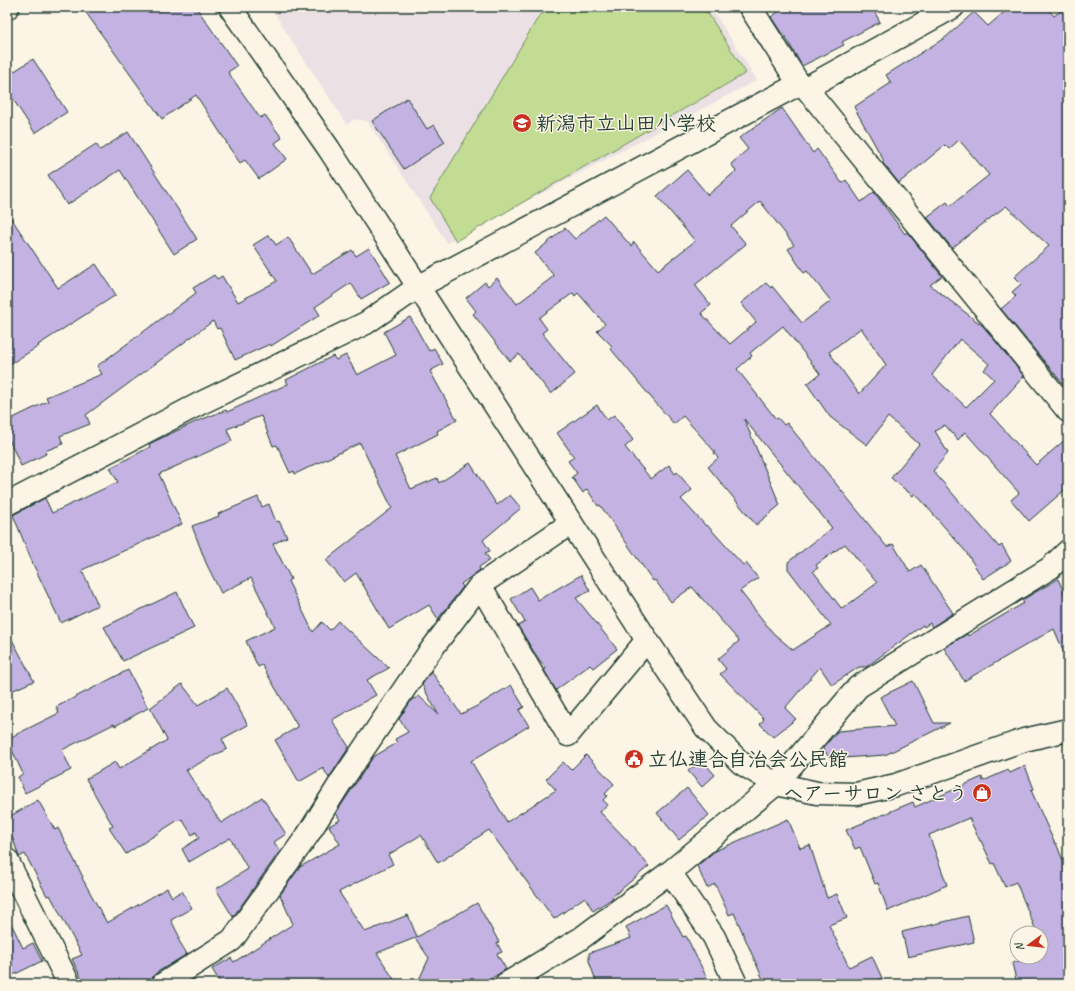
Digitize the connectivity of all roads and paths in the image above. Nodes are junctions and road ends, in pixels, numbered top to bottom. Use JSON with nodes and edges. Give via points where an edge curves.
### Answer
{"nodes":[{"id":1,"x":230,"y":7,"type":"edge"},
{"id":2,"x":750,"y":7,"type":"edge"},
{"id":3,"x":953,"y":7,"type":"edge"},
{"id":4,"x":802,"y":86,"type":"junction"},
{"id":5,"x":418,"y":287,"type":"junction"},
{"id":6,"x":1068,"y":411,"type":"edge"},
{"id":7,"x":7,"y":504,"type":"edge"},
{"id":8,"x":572,"y":523,"type":"junction"},
{"id":9,"x":1068,"y":551,"type":"edge"},
{"id":10,"x":480,"y":585,"type":"junction"},
{"id":11,"x":647,"y":640,"type":"junction"},
{"id":12,"x":1068,"y":730,"type":"edge"},
{"id":13,"x":776,"y":784,"type":"junction"},
{"id":14,"x":7,"y":860,"type":"edge"},
{"id":15,"x":670,"y":872,"type":"junction"},
{"id":16,"x":12,"y":884,"type":"edge"},
{"id":17,"x":167,"y":983,"type":"edge"},
{"id":18,"x":69,"y":984,"type":"edge"},
{"id":19,"x":506,"y":984,"type":"edge"},
{"id":20,"x":736,"y":984,"type":"edge"}],
"edges":[{"from":1,"to":5,"type":"street","via":[[329,149]]},
{"from":2,"to":4,"type":"street"},
{"from":3,"to":4,"type":"street"},
{"from":4,"to":5,"type":"street"},
{"from":4,"to":6,"type":"street"},
{"from":5,"to":7,"type":"street","via":[[366,323],[201,403]]},
{"from":5,"to":8,"type":"street"},
{"from":8,"to":10,"type":"street"},
{"from":8,"to":11,"type":"street"},
{"from":9,"to":13,"type":"street","via":[[1050,568],[858,687]]},
{"from":10,"to":11,"type":"street","via":[[568,735]]},
{"from":10,"to":17,"type":"street","via":[[428,654],[341,782],[308,836],[232,940]]},
{"from":11,"to":13,"type":"street","via":[[706,728],[741,762]]},
{"from":12,"to":13,"type":"street","via":[[1024,740],[896,785],[856,794],[817,793]]},
{"from":13,"to":15,"type":"street"},
{"from":14,"to":16,"type":"street"},
{"from":15,"to":19,"type":"street","via":[[580,938]]},
{"from":15,"to":20,"type":"street","via":[[714,937]]},
{"from":16,"to":18,"type":"street"}]}
